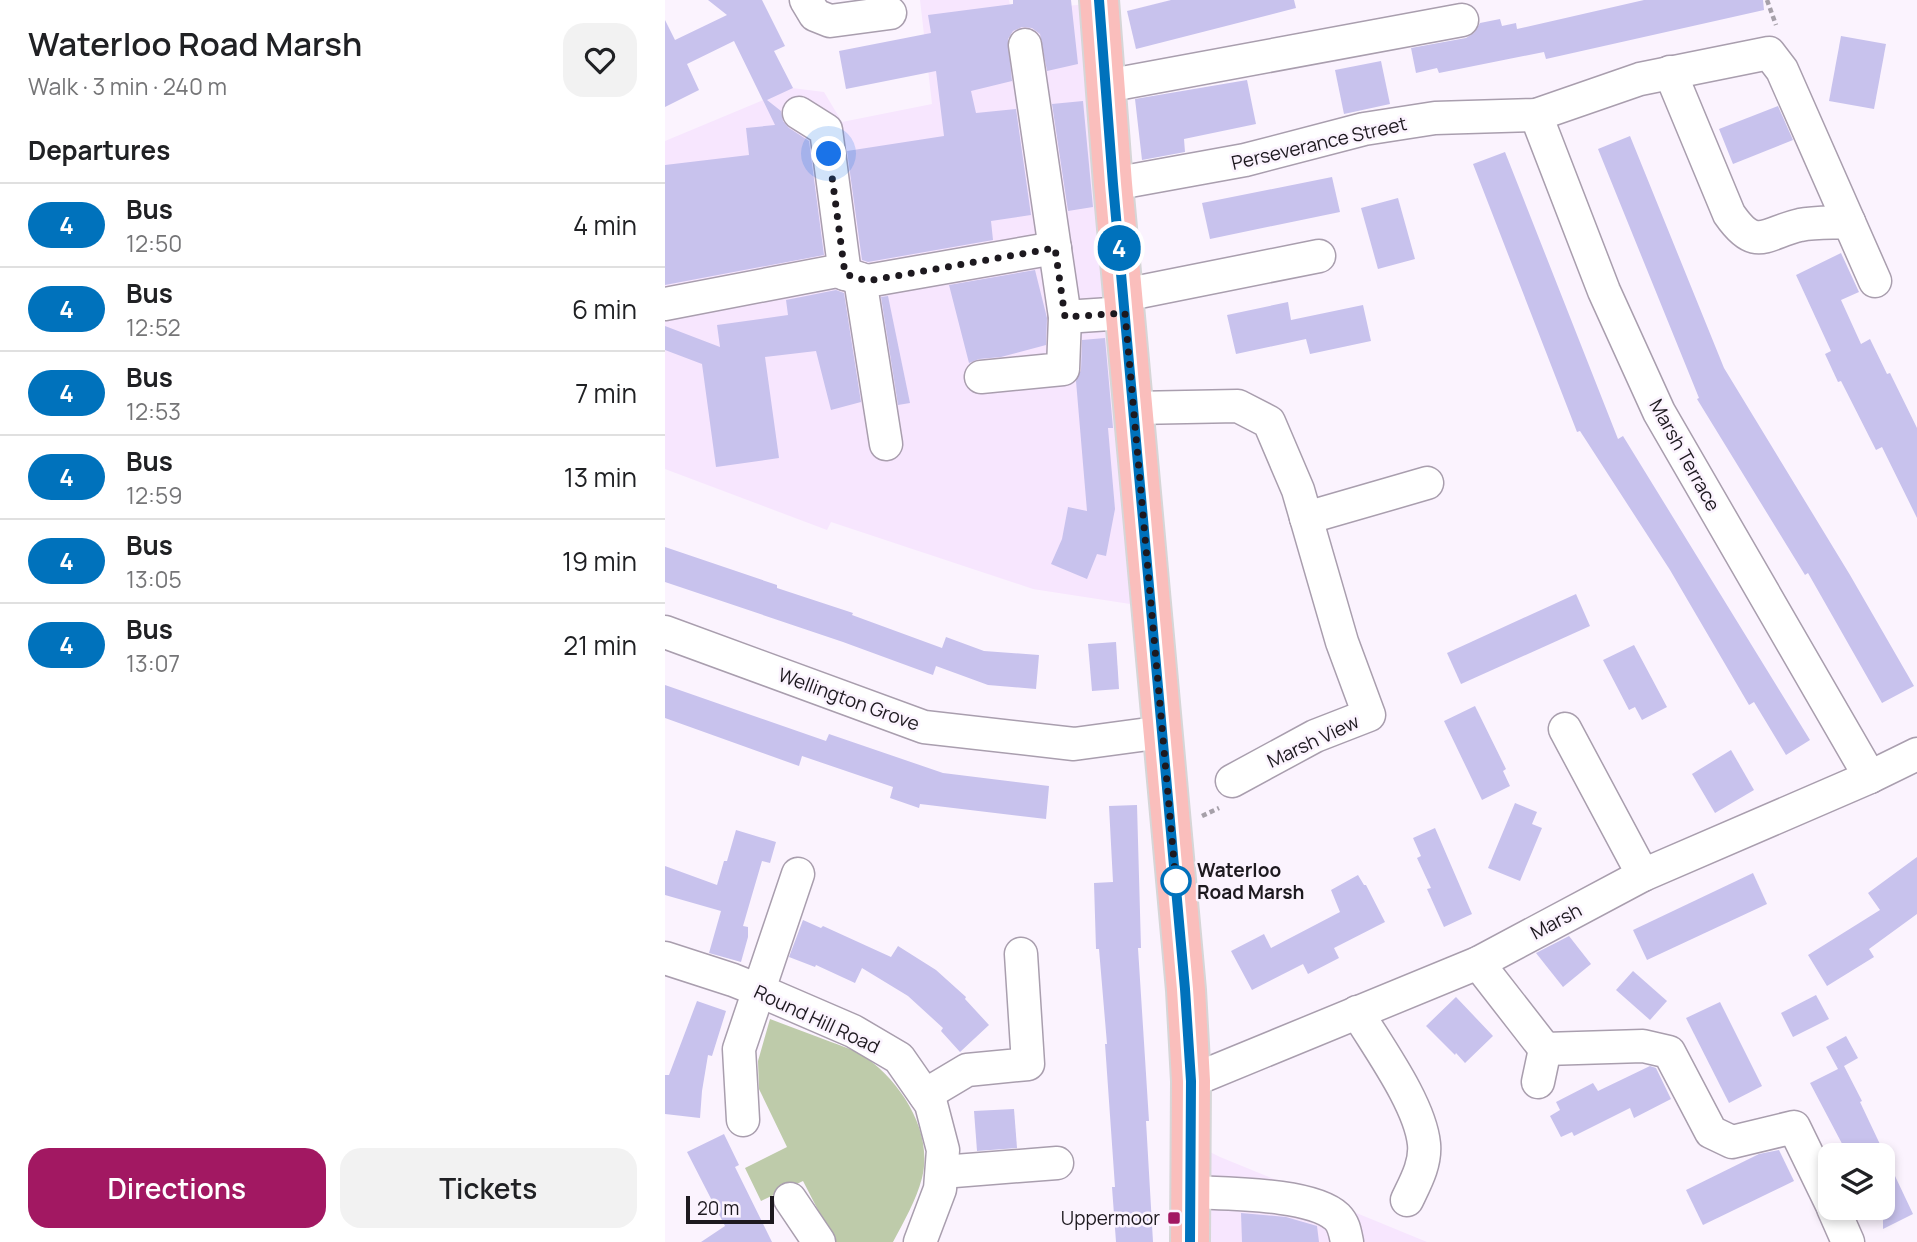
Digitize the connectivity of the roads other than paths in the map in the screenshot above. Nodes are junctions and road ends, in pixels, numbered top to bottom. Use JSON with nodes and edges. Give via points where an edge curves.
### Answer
{"nodes":[{"id":1,"x":806,"y":0,"type":"edge"},
{"id":2,"x":1099,"y":0,"type":"edge"},
{"id":3,"x":890,"y":13,"type":"dead end"},
{"id":4,"x":1462,"y":20,"type":"dead end"},
{"id":5,"x":1025,"y":45,"type":"dead end"},
{"id":6,"x":1670,"y":72,"type":"junction"},
{"id":7,"x":1106,"y":86,"type":"junction"},
{"id":8,"x":799,"y":113,"type":"dead end"},
{"id":9,"x":1536,"y":115,"type":"junction"},
{"id":10,"x":1113,"y":184,"type":"junction"},
{"id":11,"x":1850,"y":222,"type":"junction"},
{"id":12,"x":1055,"y":248,"type":"junction"},
{"id":13,"x":1319,"y":256,"type":"dead end"},
{"id":14,"x":852,"y":277,"type":"junction"},
{"id":15,"x":1875,"y":281,"type":"dead end"},
{"id":16,"x":665,"y":304,"type":"edge"},
{"id":17,"x":1124,"y":304,"type":"junction"},
{"id":18,"x":1065,"y":317,"type":"junction"},
{"id":19,"x":981,"y":377,"type":"dead end"},
{"id":20,"x":1134,"y":408,"type":"junction"},
{"id":21,"x":887,"y":444,"type":"dead end"},
{"id":22,"x":1427,"y":483,"type":"dead end"},
{"id":23,"x":1306,"y":518,"type":"junction"},
{"id":24,"x":665,"y":632,"type":"edge"},
{"id":25,"x":1565,"y":729,"type":"dead end"},
{"id":26,"x":1163,"y":732,"type":"junction"},
{"id":27,"x":1917,"y":754,"type":"edge"},
{"id":28,"x":1870,"y":777,"type":"junction"},
{"id":29,"x":1233,"y":782,"type":"road end"},
{"id":30,"x":798,"y":874,"type":"dead end"},
{"id":31,"x":1643,"y":875,"type":"junction"},
{"id":32,"x":1021,"y":954,"type":"dead end"},
{"id":33,"x":665,"y":958,"type":"edge"},
{"id":34,"x":1478,"y":963,"type":"junction"},
{"id":35,"x":758,"y":990,"type":"junction"},
{"id":36,"x":1357,"y":1012,"type":"junction"},
{"id":37,"x":1545,"y":1049,"type":"junction"},
{"id":38,"x":1191,"y":1081,"type":"junction"},
{"id":39,"x":1538,"y":1082,"type":"dead end"},
{"id":40,"x":925,"y":1095,"type":"junction"},
{"id":41,"x":743,"y":1120,"type":"dead end"},
{"id":42,"x":1058,"y":1163,"type":"dead end"},
{"id":43,"x":942,"y":1172,"type":"junction"},
{"id":44,"x":1818,"y":1176,"type":"edge"},
{"id":45,"x":1191,"y":1192,"type":"junction"},
{"id":46,"x":790,"y":1199,"type":"dead end"},
{"id":47,"x":1407,"y":1200,"type":"dead end"},
{"id":48,"x":1838,"y":1220,"type":"edge"},
{"id":49,"x":819,"y":1242,"type":"edge"},
{"id":50,"x":920,"y":1242,"type":"edge"},
{"id":51,"x":1190,"y":1242,"type":"edge"},
{"id":52,"x":1347,"y":1242,"type":"edge"},
{"id":53,"x":1848,"y":1242,"type":"edge"}],
"edges":[{"from":1,"to":3,"type":"street","via":[[815,15],[830,21]]},
{"from":2,"to":7,"type":"main road"},
{"from":4,"to":7,"type":"street"},
{"from":5,"to":12,"type":"street"},
{"from":6,"to":9,"type":"street","name":"Perseverance Street"},
{"from":6,"to":11,"type":"street","via":[[1738,228],[1751,237],[1769,237],[1800,225]]},
{"from":6,"to":11,"type":"street","name":"Perseverance Street","via":[[1769,53],[1781,69]]},
{"from":7,"to":10,"type":"main road"},
{"from":8,"to":14,"type":"street","via":[[826,130]]},
{"from":9,"to":10,"type":"street","name":"Perseverance Street","via":[[1434,118],[1376,127],[1245,160]]},
{"from":9,"to":28,"type":"street","name":"Marsh Terrace","via":[[1604,291],[1659,412]]},
{"from":10,"to":17,"type":"main road"},
{"from":11,"to":15,"type":"street"},
{"from":12,"to":14,"type":"street","via":[[867,281]]},
{"from":12,"to":18,"type":"street"},
{"from":13,"to":17,"type":"street"},
{"from":14,"to":16,"type":"street","via":[[837,271]]},
{"from":14,"to":21,"type":"street"},
{"from":17,"to":18,"type":"street"},
{"from":17,"to":20,"type":"main road"},
{"from":18,"to":19,"type":"street","via":[[1063,369]]},
{"from":20,"to":23,"type":"street","name":"Marsh View","via":[[1238,406],[1269,422]]},
{"from":20,"to":26,"type":"main road"},
{"from":22,"to":23,"type":"street"},
{"from":23,"to":29,"type":"street","name":"Marsh View","via":[[1369,715],[1315,736]]},
{"from":24,"to":26,"type":"street","name":"Wellington Grove","via":[[924,727],[1074,744]]},
{"from":25,"to":31,"type":"street"},
{"from":26,"to":38,"type":"main road"},
{"from":27,"to":28,"type":"street","name":"Marsh"},
{"from":28,"to":31,"type":"street","name":"Marsh"},
{"from":30,"to":35,"type":"street"},
{"from":31,"to":34,"type":"street","name":"Marsh"},
{"from":32,"to":40,"type":"street","via":[[1028,1063],[967,1070]]},
{"from":33,"to":35,"type":"street","name":"Round Hill Road"},
{"from":34,"to":36,"type":"street","name":"Marsh"},
{"from":34,"to":37,"type":"street"},
{"from":35,"to":40,"type":"street","name":"Round Hill Road","via":[[853,1031],[899,1058]]},
{"from":35,"to":41,"type":"street","via":[[739,1049]]},
{"from":36,"to":38,"type":"street","name":"Marsh"},
{"from":36,"to":47,"type":"street","via":[[1392,1069],[1425,1145],[1421,1170]]},
{"from":37,"to":39,"type":"street"},
{"from":37,"to":44,"type":"street","via":[[1643,1046],[1669,1052],[1711,1132],[1732,1142],[1794,1126]]},
{"from":38,"to":45,"type":"main road"},
{"from":40,"to":43,"type":"street","name":"Round Hill Road","via":[[943,1150]]},
{"from":42,"to":43,"type":"street"},
{"from":43,"to":50,"type":"street","name":"Round Hill Road"},
{"from":45,"to":51,"type":"main road"},
{"from":45,"to":52,"type":"street","via":[[1310,1203],[1336,1216]]},
{"from":46,"to":49,"type":"street"},
{"from":48,"to":53,"type":"street"}]}
